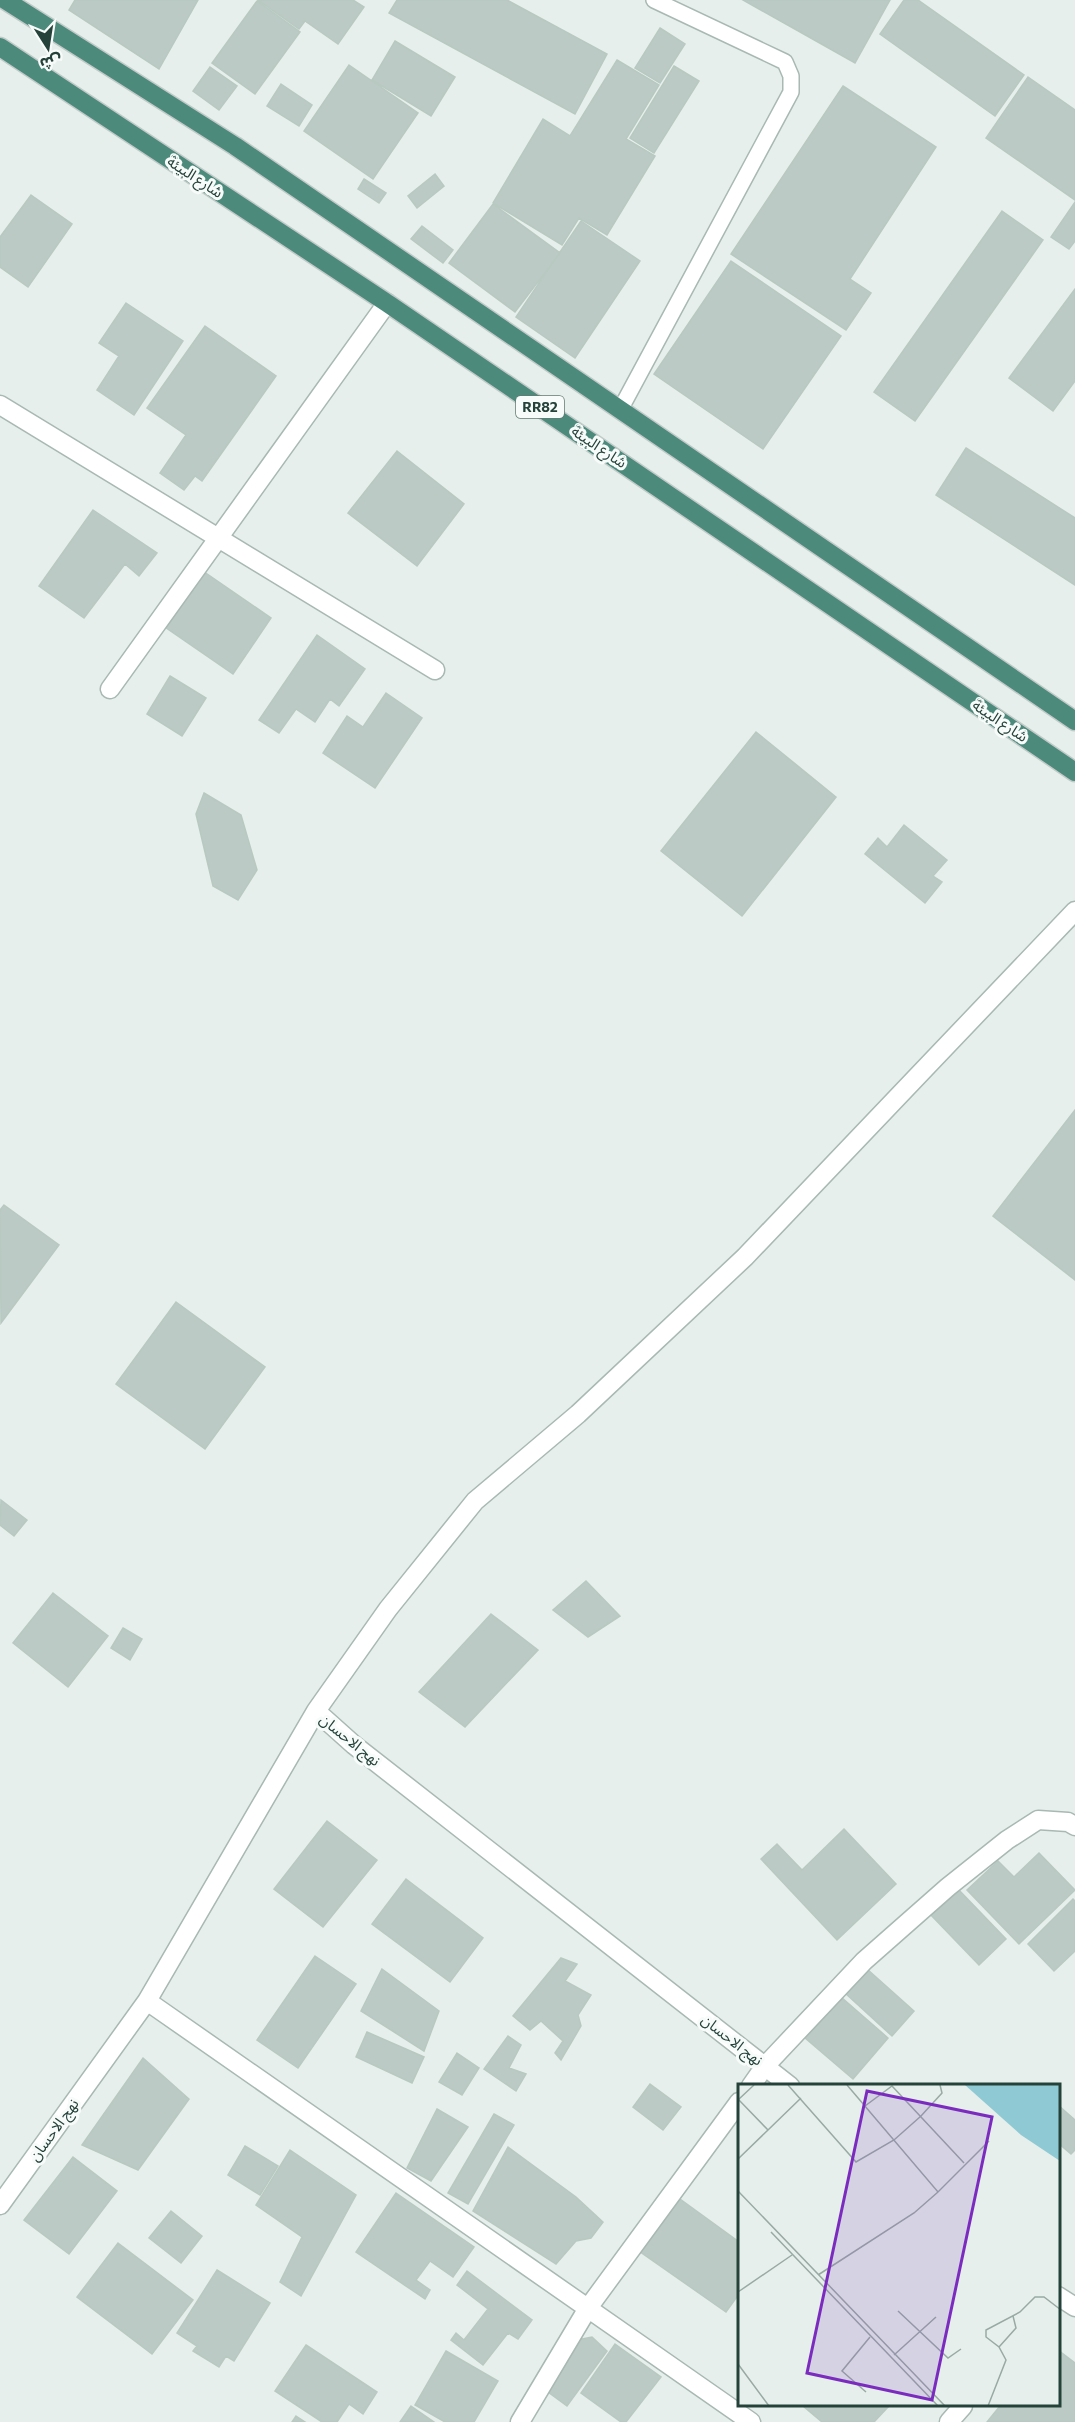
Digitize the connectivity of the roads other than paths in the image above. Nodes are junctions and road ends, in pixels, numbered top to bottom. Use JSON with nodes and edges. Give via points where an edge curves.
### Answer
{"nodes":[{"id":1,"x":5,"y":0,"type":"edge"},
{"id":2,"x":654,"y":0,"type":"edge"},
{"id":3,"x":0,"y":47,"type":"edge"},
{"id":4,"x":387,"y":303,"type":"junction"},
{"id":5,"x":0,"y":405,"type":"edge"},
{"id":6,"x":620,"y":410,"type":"junction"},
{"id":7,"x":219,"y":538,"type":"junction"},
{"id":8,"x":435,"y":670,"type":"dead end"},
{"id":9,"x":110,"y":689,"type":"dead end"},
{"id":10,"x":1075,"y":721,"type":"edge"},
{"id":11,"x":1075,"y":772,"type":"edge"},
{"id":12,"x":1075,"y":911,"type":"edge"},
{"id":13,"x":316,"y":1711,"type":"junction"},
{"id":14,"x":1075,"y":1826,"type":"edge"},
{"id":15,"x":147,"y":2001,"type":"junction"},
{"id":16,"x":765,"y":2066,"type":"junction"},
{"id":17,"x":752,"y":2084,"type":"edge"},
{"id":18,"x":788,"y":2084,"type":"edge"},
{"id":19,"x":738,"y":2103,"type":"edge"},
{"id":20,"x":0,"y":2205,"type":"edge"},
{"id":21,"x":1060,"y":2297,"type":"edge"},
{"id":22,"x":1075,"y":2307,"type":"edge"},
{"id":23,"x":588,"y":2308,"type":"junction"},
{"id":24,"x":962,"y":2407,"type":"edge"},
{"id":25,"x":520,"y":2422,"type":"edge"},
{"id":26,"x":751,"y":2422,"type":"edge"},
{"id":27,"x":949,"y":2422,"type":"edge"}],
"edges":[{"from":1,"to":6,"type":"highway","number":"RR82","via":[[235,146]]},
{"from":2,"to":6,"type":"lane","via":[[784,62],[791,92]]},
{"from":3,"to":4,"type":"highway","name":"شارع البيئة","number":"RR82"},
{"from":4,"to":7,"type":"street"},
{"from":4,"to":11,"type":"highway","name":"شارع البيئة","number":"RR82"},
{"from":5,"to":7,"type":"street"},
{"from":6,"to":10,"type":"highway","number":"RR82"},
{"from":7,"to":8,"type":"street"},
{"from":7,"to":9,"type":"street"},
{"from":12,"to":13,"type":"street","via":[[745,1257],[578,1414],[475,1500],[388,1609]]},
{"from":13,"to":15,"type":"street","name":"نهج الاحسان"},
{"from":13,"to":16,"type":"street","name":"نهج الاحسان","via":[[354,1745]]},
{"from":14,"to":16,"type":"street","via":[[1038,1820],[999,1847],[864,1961]]},
{"from":15,"to":20,"type":"street","name":"نهج الاحسان"},
{"from":15,"to":23,"type":"street"},
{"from":16,"to":17,"type":"street"},
{"from":16,"to":18,"type":"street","name":"نهج الاحسان"},
{"from":19,"to":23,"type":"street"},
{"from":21,"to":22,"type":"street"},
{"from":23,"to":25,"type":"street"},
{"from":23,"to":26,"type":"street"},
{"from":24,"to":27,"type":"street"}]}
